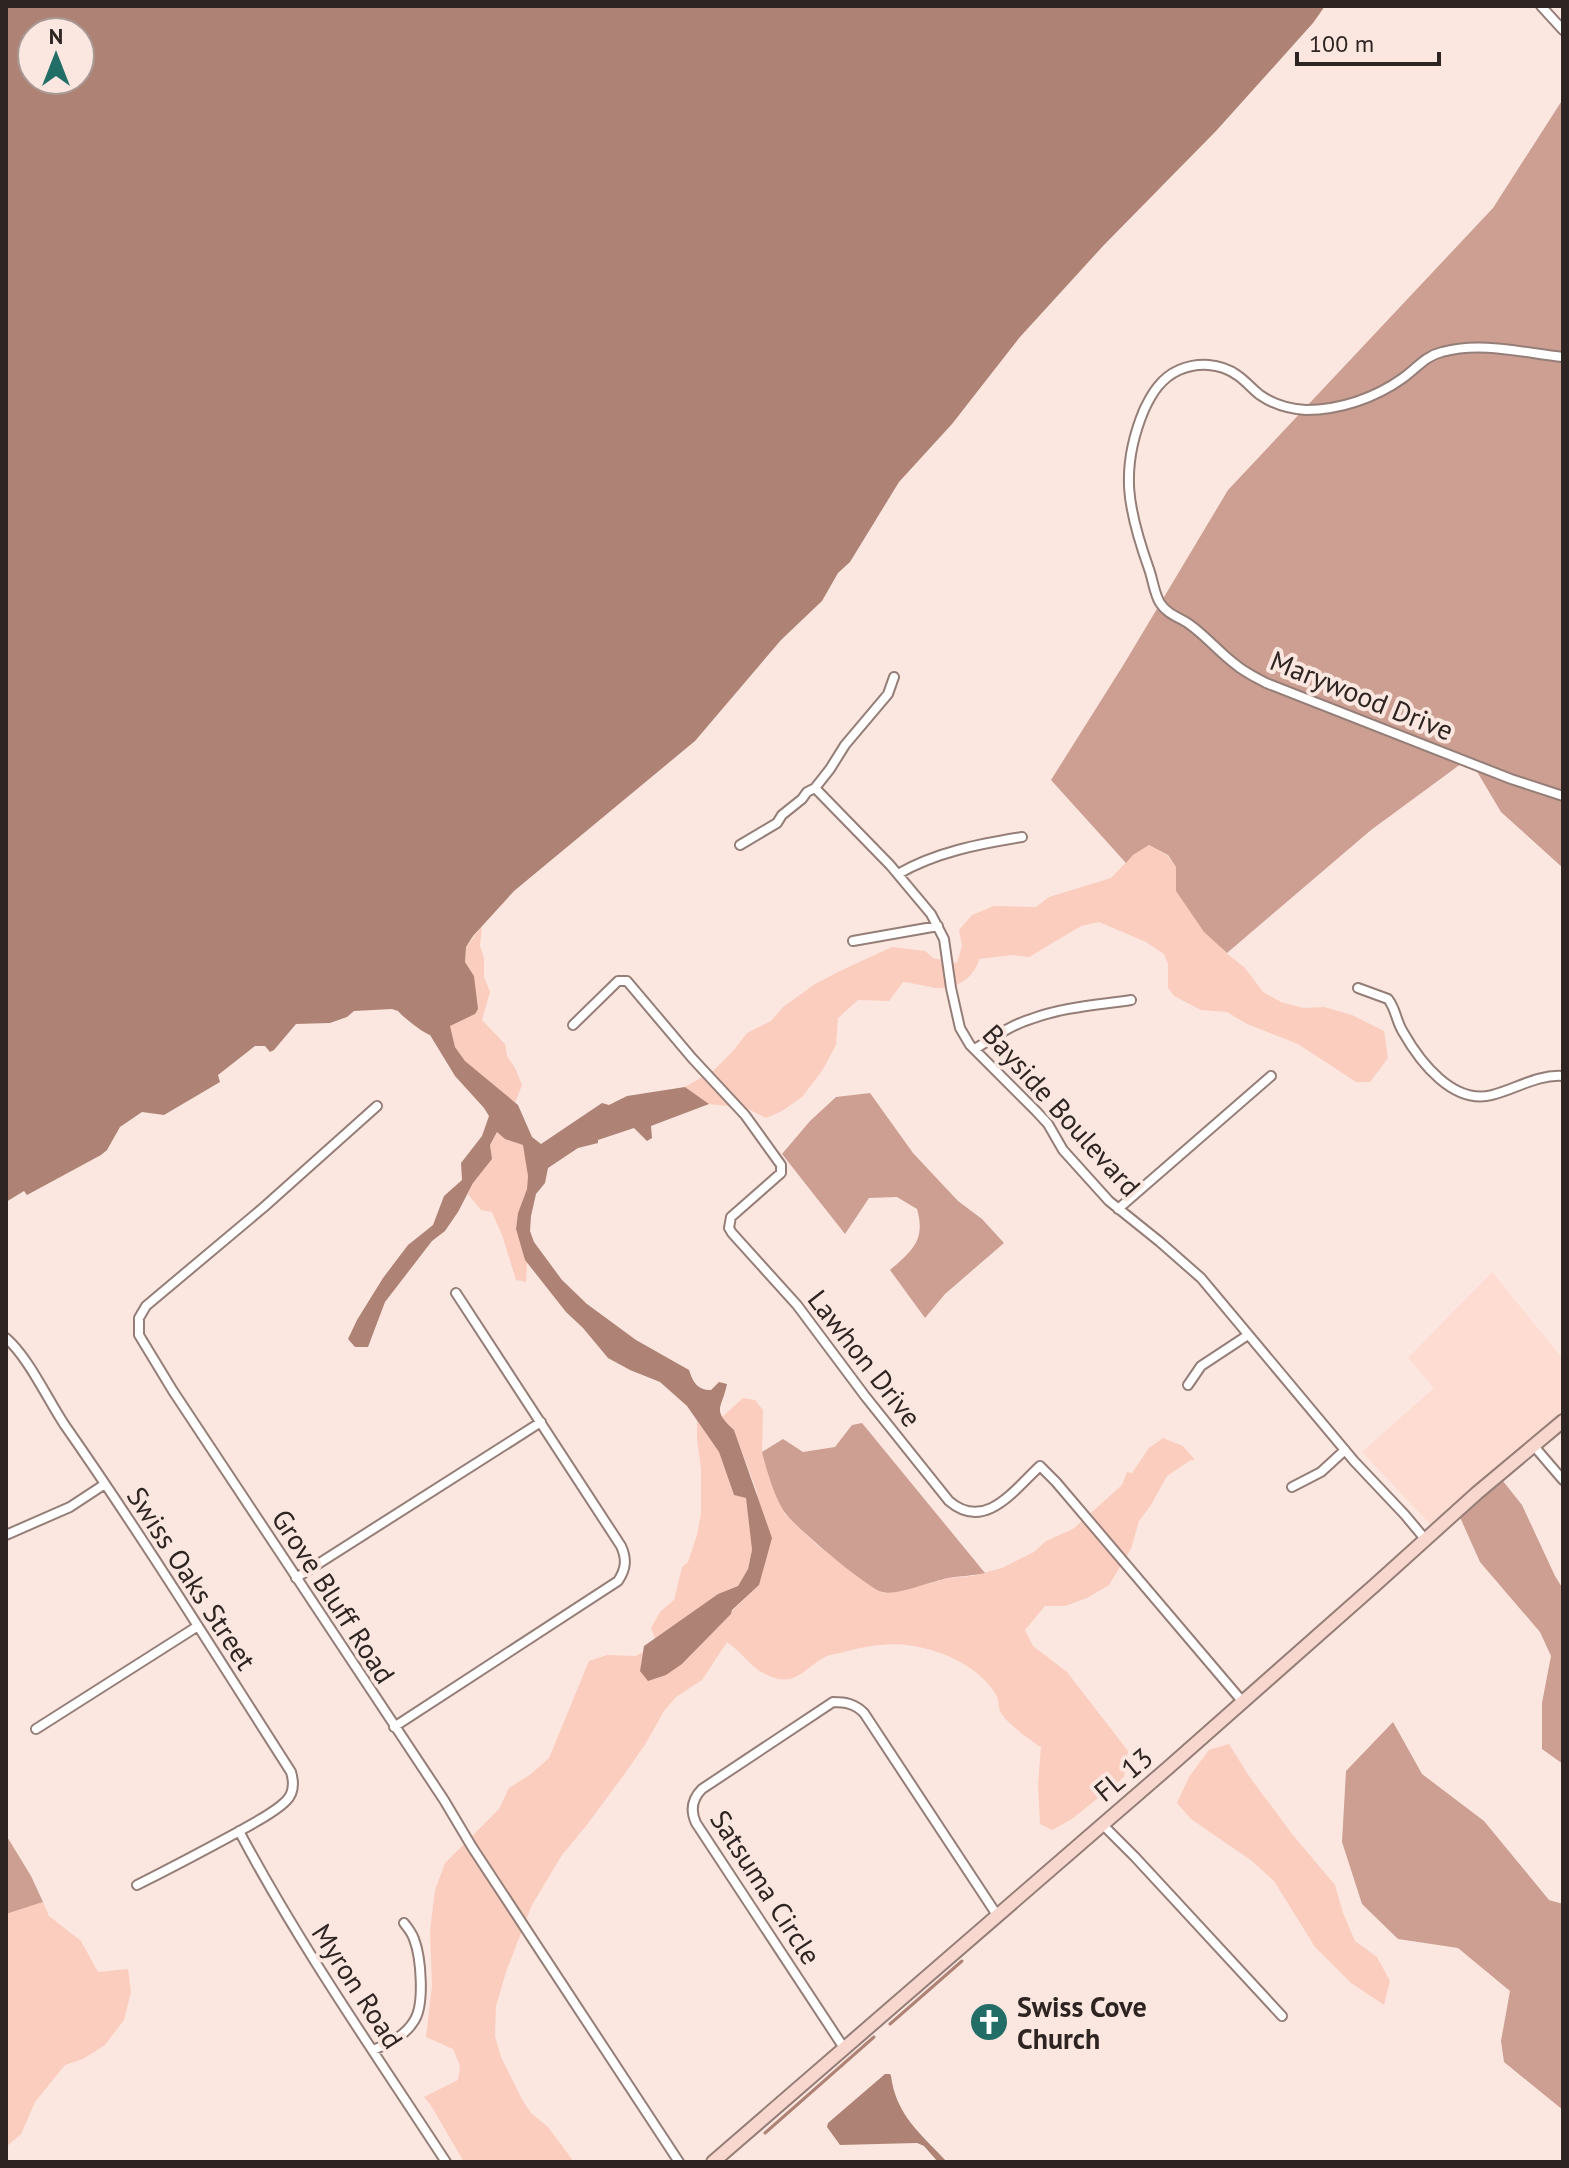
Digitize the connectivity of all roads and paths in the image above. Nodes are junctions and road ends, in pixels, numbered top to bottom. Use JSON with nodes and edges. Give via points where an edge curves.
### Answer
{"nodes":[{"id":1,"x":1541,"y":6,"type":"edge"},
{"id":2,"x":1563,"y":30,"type":"edge"},
{"id":3,"x":1563,"y":357,"type":"edge"},
{"id":4,"x":894,"y":677,"type":"dead end"},
{"id":5,"x":815,"y":788,"type":"junction"},
{"id":6,"x":1563,"y":796,"type":"edge"},
{"id":7,"x":1022,"y":837,"type":"dead end"},
{"id":8,"x":740,"y":845,"type":"dead end"},
{"id":9,"x":898,"y":874,"type":"junction"},
{"id":10,"x":938,"y":926,"type":"junction"},
{"id":11,"x":853,"y":941,"type":"dead end"},
{"id":12,"x":1358,"y":988,"type":"dead end"},
{"id":13,"x":1131,"y":1000,"type":"dead end"},
{"id":14,"x":573,"y":1025,"type":"dead end"},
{"id":15,"x":975,"y":1049,"type":"junction"},
{"id":16,"x":1271,"y":1076,"type":"dead end"},
{"id":17,"x":1563,"y":1076,"type":"edge"},
{"id":18,"x":377,"y":1106,"type":"dead end"},
{"id":19,"x":1118,"y":1209,"type":"junction"},
{"id":20,"x":456,"y":1293,"type":"dead end"},
{"id":21,"x":1248,"y":1335,"type":"junction"},
{"id":22,"x":6,"y":1338,"type":"edge"},
{"id":23,"x":1188,"y":1385,"type":"dead end"},
{"id":24,"x":1563,"y":1421,"type":"edge"},
{"id":25,"x":541,"y":1422,"type":"junction"},
{"id":26,"x":1533,"y":1445,"type":"junction"},
{"id":27,"x":1345,"y":1450,"type":"junction"},
{"id":28,"x":1563,"y":1480,"type":"edge"},
{"id":29,"x":105,"y":1484,"type":"junction"},
{"id":30,"x":1292,"y":1487,"type":"dead end"},
{"id":31,"x":6,"y":1535,"type":"edge"},
{"id":32,"x":1425,"y":1539,"type":"junction"},
{"id":33,"x":296,"y":1578,"type":"junction"},
{"id":34,"x":198,"y":1626,"type":"junction"},
{"id":35,"x":1242,"y":1701,"type":"junction"},
{"id":36,"x":394,"y":1727,"type":"junction"},
{"id":37,"x":36,"y":1729,"type":"dead end"},
{"id":38,"x":1102,"y":1824,"type":"junction"},
{"id":39,"x":239,"y":1831,"type":"junction"},
{"id":40,"x":137,"y":1885,"type":"dead end"},
{"id":41,"x":997,"y":1915,"type":"junction"},
{"id":42,"x":404,"y":1923,"type":"dead end"},
{"id":43,"x":1282,"y":2016,"type":"dead end"},
{"id":44,"x":844,"y":2048,"type":"junction"},
{"id":45,"x":373,"y":2050,"type":"junction"},
{"id":46,"x":446,"y":2162,"type":"edge"},
{"id":47,"x":679,"y":2162,"type":"edge"},
{"id":48,"x":713,"y":2162,"type":"edge"}],
"edges":[{"from":1,"to":2,"type":"street"},
{"from":3,"to":6,"type":"street","name":"Marywood Drive","via":[[1486,347],[1451,350],[1426,358],[1372,396],[1310,410],[1269,400],[1223,368],[1188,367],[1165,378],[1149,399],[1133,441],[1128,476],[1138,536],[1159,602],[1236,665],[1266,683]]},
{"from":4,"to":5,"type":"street","via":[[888,694]]},
{"from":5,"to":8,"type":"street","via":[[777,823]]},
{"from":5,"to":9,"type":"street","name":"Bayside Boulevard"},
{"from":7,"to":9,"type":"street","via":[[947,852]]},
{"from":9,"to":10,"type":"street","name":"Bayside Boulevard"},
{"from":10,"to":11,"type":"street"},
{"from":10,"to":15,"type":"street","name":"Bayside Boulevard","via":[[960,1028]]},
{"from":12,"to":17,"type":"street","via":[[1388,999],[1403,1034],[1432,1072],[1459,1091],[1490,1096],[1544,1077]]},
{"from":13,"to":15,"type":"street","via":[[1032,1018]]},
{"from":14,"to":35,"type":"street","name":"Lawhon Drive","via":[[618,981],[627,981],[745,1115],[781,1165],[781,1173],[731,1217],[732,1233],[797,1305],[949,1501],[959,1510],[993,1509],[1040,1466]]},
{"from":15,"to":19,"type":"street","name":"Bayside Boulevard","via":[[1036,1111],[1075,1164]]},
{"from":16,"to":19,"type":"street"},
{"from":18,"to":33,"type":"street","name":"Grove Bluff Road","via":[[146,1306],[139,1318],[139,1335]]},
{"from":19,"to":21,"type":"street","name":"Bayside Boulevard","via":[[1191,1269]]},
{"from":20,"to":25,"type":"street"},
{"from":21,"to":23,"type":"street","via":[[1201,1366]]},
{"from":21,"to":27,"type":"street","name":"Bayside Boulevard"},
{"from":22,"to":29,"type":"street","name":"Swiss Oaks Street"},
{"from":24,"to":26,"type":"main road","name":"FL 13"},
{"from":25,"to":33,"type":"street"},
{"from":25,"to":36,"type":"street","via":[[621,1546],[625,1568],[618,1581]]},
{"from":26,"to":28,"type":"street"},
{"from":26,"to":32,"type":"main road","name":"FL 13"},
{"from":27,"to":30,"type":"street","via":[[1321,1472]]},
{"from":27,"to":32,"type":"street","name":"Bayside Boulevard"},
{"from":29,"to":31,"type":"street","via":[[70,1507]]},
{"from":29,"to":34,"type":"street","name":"Swiss Oaks Street"},
{"from":32,"to":35,"type":"main road","name":"FL 13"},
{"from":33,"to":36,"type":"street","name":"Grove Bluff Road"},
{"from":34,"to":37,"type":"street"},
{"from":34,"to":39,"type":"street","name":"Swiss Oaks Street","via":[[293,1779],[286,1801]]},
{"from":35,"to":38,"type":"main road","name":"FL 13"},
{"from":36,"to":47,"type":"street","name":"Grove Bluff Road"},
{"from":38,"to":41,"type":"main road","name":"FL 13"},
{"from":38,"to":43,"type":"street"},
{"from":39,"to":40,"type":"street","name":"Swiss Oaks Street"},
{"from":39,"to":45,"type":"street","name":"Myron Road"},
{"from":41,"to":44,"type":"main road","name":"FL 13"},
{"from":41,"to":44,"type":"street","name":"Satsuma Circle","via":[[864,1713],[853,1705],[833,1702],[702,1789],[692,1809],[696,1823]]},
{"from":42,"to":45,"type":"street","via":[[418,1952],[418,2014],[398,2038]]},
{"from":44,"to":48,"type":"main road","name":"FL 13"},
{"from":45,"to":46,"type":"street","name":"Myron Road"}]}
